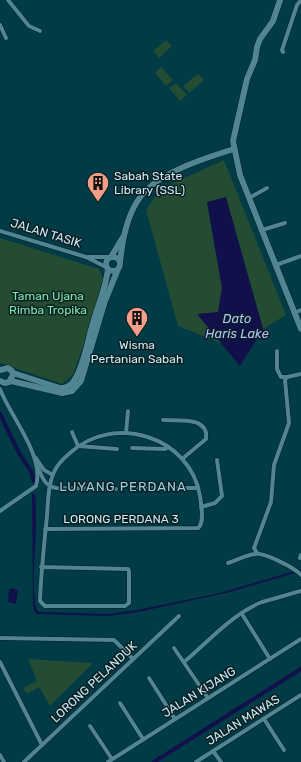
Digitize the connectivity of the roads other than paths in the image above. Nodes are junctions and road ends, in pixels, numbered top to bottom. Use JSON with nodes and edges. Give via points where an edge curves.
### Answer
{"nodes":[{"id":1,"x":8,"y":0,"type":"edge"},
{"id":2,"x":280,"y":0,"type":"edge"},
{"id":3,"x":301,"y":0,"type":"edge"},
{"id":4,"x":0,"y":25,"type":"edge"},
{"id":5,"x":40,"y":31,"type":"dead end"},
{"id":6,"x":6,"y":38,"type":"dead end"},
{"id":7,"x":283,"y":52,"type":"dead end"},
{"id":8,"x":234,"y":149,"type":"junction"},
{"id":9,"x":268,"y":188,"type":"dead end"},
{"id":10,"x":249,"y":198,"type":"junction"},
{"id":11,"x":285,"y":223,"type":"dead end"},
{"id":12,"x":262,"y":230,"type":"junction"},
{"id":13,"x":0,"y":231,"type":"edge"},
{"id":14,"x":124,"y":235,"type":"junction"},
{"id":15,"x":301,"y":256,"type":"edge"},
{"id":16,"x":86,"y":257,"type":"junction"},
{"id":17,"x":110,"y":257,"type":"junction"},
{"id":18,"x":276,"y":265,"type":"junction"},
{"id":19,"x":119,"y":266,"type":"junction"},
{"id":20,"x":107,"y":268,"type":"junction"},
{"id":21,"x":301,"y":310,"type":"edge"},
{"id":22,"x":294,"y":313,"type":"junction"},
{"id":23,"x":301,"y":329,"type":"edge"},
{"id":24,"x":277,"y":351,"type":"dead end"},
{"id":25,"x":1,"y":369,"type":"edge"},
{"id":26,"x":13,"y":373,"type":"junction"},
{"id":27,"x":301,"y":374,"type":"edge"},
{"id":28,"x":287,"y":377,"type":"junction"},
{"id":29,"x":0,"y":381,"type":"edge"},
{"id":30,"x":9,"y":382,"type":"junction"},
{"id":31,"x":0,"y":389,"type":"edge"},
{"id":32,"x":5,"y":398,"type":"junction"},
{"id":33,"x":128,"y":411,"type":"dead end"},
{"id":34,"x":163,"y":420,"type":"dead end"},
{"id":35,"x":72,"y":432,"type":"dead end"},
{"id":36,"x":126,"y":433,"type":"junction"},
{"id":37,"x":78,"y":446,"type":"junction"},
{"id":38,"x":169,"y":447,"type":"junction"},
{"id":39,"x":132,"y":448,"type":"dead end"},
{"id":40,"x":118,"y":450,"type":"dead end"},
{"id":41,"x":33,"y":455,"type":"junction"},
{"id":42,"x":182,"y":459,"type":"junction"},
{"id":43,"x":217,"y":460,"type":"dead end"},
{"id":44,"x":36,"y":464,"type":"junction"},
{"id":45,"x":54,"y":473,"type":"junction"},
{"id":46,"x":50,"y":487,"type":"junction"},
{"id":47,"x":134,"y":488,"type":"dead end"},
{"id":48,"x":198,"y":488,"type":"junction"},
{"id":49,"x":116,"y":489,"type":"dead end"},
{"id":50,"x":201,"y":507,"type":"junction"},
{"id":51,"x":0,"y":511,"type":"edge"},
{"id":52,"x":45,"y":529,"type":"junction"},
{"id":53,"x":257,"y":553,"type":"junction"},
{"id":54,"x":228,"y":563,"type":"dead end"},
{"id":55,"x":41,"y":567,"type":"junction"},
{"id":56,"x":301,"y":574,"type":"edge"},
{"id":57,"x":301,"y":591,"type":"edge"},
{"id":58,"x":242,"y":614,"type":"junction"},
{"id":59,"x":179,"y":616,"type":"dead end"},
{"id":60,"x":0,"y":638,"type":"edge"},
{"id":61,"x":301,"y":639,"type":"edge"},
{"id":62,"x":174,"y":648,"type":"dead end"},
{"id":63,"x":270,"y":658,"type":"junction"},
{"id":64,"x":133,"y":659,"type":"junction"},
{"id":65,"x":0,"y":662,"type":"edge"},
{"id":66,"x":184,"y":662,"type":"junction"},
{"id":67,"x":149,"y":678,"type":"dead end"},
{"id":68,"x":301,"y":696,"type":"edge"},
{"id":69,"x":208,"y":698,"type":"junction"},
{"id":70,"x":120,"y":703,"type":"dead end"},
{"id":71,"x":175,"y":719,"type":"junction"},
{"id":72,"x":264,"y":719,"type":"junction"},
{"id":73,"x":90,"y":726,"type":"dead end"},
{"id":74,"x":143,"y":739,"type":"junction"},
{"id":75,"x":42,"y":745,"type":"junction"},
{"id":76,"x":284,"y":750,"type":"dead end"},
{"id":77,"x":213,"y":751,"type":"junction"},
{"id":78,"x":0,"y":755,"type":"edge"},
{"id":79,"x":110,"y":761,"type":"edge"},
{"id":80,"x":4,"y":762,"type":"edge"},
{"id":81,"x":24,"y":762,"type":"edge"},
{"id":82,"x":196,"y":762,"type":"edge"},
{"id":83,"x":221,"y":762,"type":"edge"}],
"edges":[{"from":1,"to":5,"type":"street","via":[[29,26]]},
{"from":2,"to":8,"type":"street","via":[[274,21],[260,39],[247,79],[234,130]]},
{"from":3,"to":7,"type":"street"},
{"from":4,"to":6,"type":"street"},
{"from":8,"to":10,"type":"street"},
{"from":8,"to":14,"type":"street","via":[[191,165],[149,188],[137,203]]},
{"from":9,"to":10,"type":"street"},
{"from":10,"to":12,"type":"street"},
{"from":11,"to":12,"type":"street"},
{"from":12,"to":18,"type":"street"},
{"from":13,"to":16,"type":"street","name":"JALAN TASIK"},
{"from":14,"to":17,"type":"street"},
{"from":14,"to":19,"type":"street"},
{"from":15,"to":18,"type":"street"},
{"from":16,"to":17,"type":"street","name":"JALAN TASIK"},
{"from":16,"to":20,"type":"street","name":"JALAN TASIK"},
{"from":17,"to":19,"type":"street","via":[[117,258]]},
{"from":17,"to":20,"type":"street","via":[[106,261]]},
{"from":18,"to":22,"type":"street"},
{"from":19,"to":20,"type":"street","via":[[114,271]]},
{"from":19,"to":30,"type":"street","via":[[105,301],[85,370],[76,388],[69,393],[62,393]]},
{"from":20,"to":26,"type":"street","via":[[105,286],[78,375],[73,383],[60,388]]},
{"from":21,"to":22,"type":"street"},
{"from":22,"to":23,"type":"street"},
{"from":24,"to":28,"type":"street","via":[[277,369],[281,376]]},
{"from":25,"to":26,"type":"street","via":[[10,369]]},
{"from":26,"to":30,"type":"street"},
{"from":27,"to":28,"type":"street"},
{"from":28,"to":53,"type":"street","via":[[285,385],[289,423],[274,465],[271,502],[254,548]]},
{"from":29,"to":30,"type":"street"},
{"from":30,"to":32,"type":"street","via":[[3,389]]},
{"from":31,"to":32,"type":"street"},
{"from":32,"to":41,"type":"street"},
{"from":33,"to":36,"type":"street"},
{"from":34,"to":42,"type":"street","via":[[196,422],[203,426],[207,433],[206,439]]},
{"from":35,"to":37,"type":"street"},
{"from":36,"to":37,"type":"street","via":[[100,436]]},
{"from":36,"to":38,"type":"street","via":[[143,435]]},
{"from":37,"to":40,"type":"street"},
{"from":37,"to":45,"type":"street"},
{"from":38,"to":39,"type":"street"},
{"from":38,"to":42,"type":"street"},
{"from":41,"to":44,"type":"street"},
{"from":41,"to":45,"type":"street","via":[[42,466]]},
{"from":42,"to":48,"type":"street","via":[[191,470]]},
{"from":43,"to":50,"type":"street","via":[[222,496],[215,504]]},
{"from":44,"to":46,"type":"street","via":[[44,483]]},
{"from":44,"to":51,"type":"street","via":[[36,486]]},
{"from":45,"to":46,"type":"street"},
{"from":46,"to":49,"type":"street"},
{"from":46,"to":52,"type":"street"},
{"from":47,"to":48,"type":"street"},
{"from":48,"to":50,"type":"street"},
{"from":50,"to":52,"type":"street","name":"LORONG PERDANA 3","via":[[201,524],[196,528]]},
{"from":52,"to":55,"type":"street"},
{"from":53,"to":54,"type":"street"},
{"from":53,"to":56,"type":"street","via":[[298,570]]},
{"from":55,"to":55,"type":"street","via":[[129,570],[129,603],[125,606],[45,606],[40,601]]},
{"from":57,"to":58,"type":"street","via":[[261,603]]},
{"from":58,"to":63,"type":"street"},
{"from":58,"to":66,"type":"street","via":[[223,627]]},
{"from":59,"to":64,"type":"street","name":"LORONG PELANDUK"},
{"from":60,"to":64,"type":"street","via":[[114,640]]},
{"from":61,"to":63,"type":"street","name":"JALAN KIJANG"},
{"from":62,"to":66,"type":"street"},
{"from":63,"to":69,"type":"street","name":"JALAN KIJANG"},
{"from":64,"to":75,"type":"street","name":"LORONG PELANDUK"},
{"from":65,"to":75,"type":"street"},
{"from":66,"to":69,"type":"street"},
{"from":67,"to":71,"type":"street"},
{"from":68,"to":72,"type":"street","name":"JALAN MAWAS"},
{"from":69,"to":71,"type":"street","name":"JALAN KIJANG"},
{"from":70,"to":74,"type":"street"},
{"from":71,"to":74,"type":"street","name":"JALAN KIJANG"},
{"from":72,"to":76,"type":"street"},
{"from":72,"to":77,"type":"street","name":"JALAN MAWAS"},
{"from":73,"to":79,"type":"street"},
{"from":74,"to":79,"type":"street","name":"JALAN KIJANG"},
{"from":75,"to":81,"type":"street","name":"LORONG PELANDUK"},
{"from":77,"to":82,"type":"street","name":"JALAN MAWAS"},
{"from":77,"to":83,"type":"street"},
{"from":78,"to":80,"type":"street"}]}
